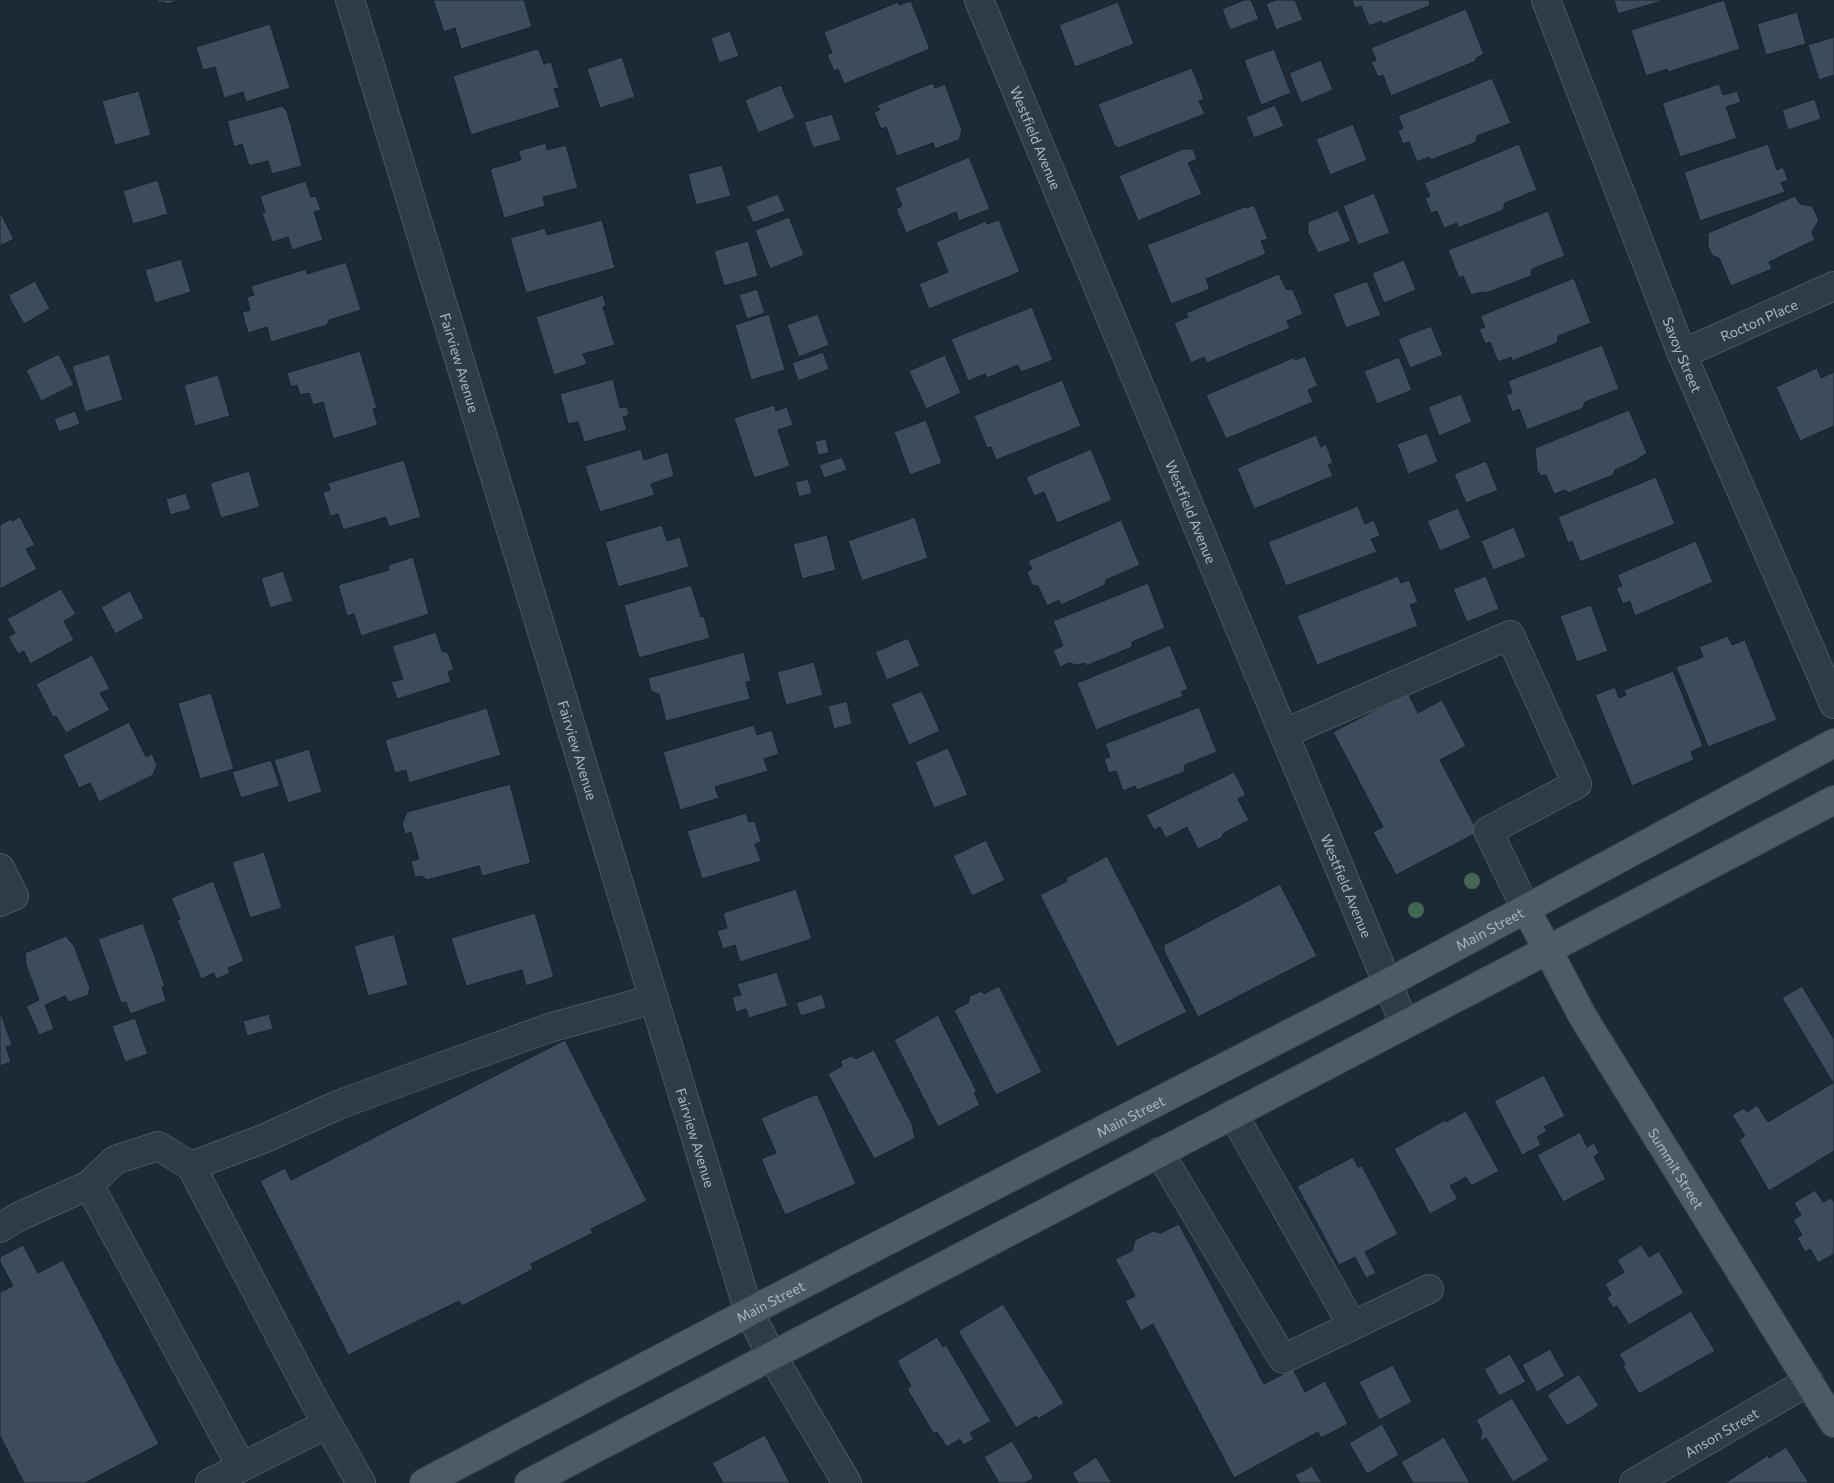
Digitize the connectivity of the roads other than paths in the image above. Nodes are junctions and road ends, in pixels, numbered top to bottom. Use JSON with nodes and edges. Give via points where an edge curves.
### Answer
{"nodes":[{"id":1,"x":350,"y":0,"type":"edge"},
{"id":2,"x":978,"y":0,"type":"edge"},
{"id":3,"x":1546,"y":0,"type":"edge"},
{"id":4,"x":1834,"y":286,"type":"edge"},
{"id":5,"x":1682,"y":354,"type":"junction"},
{"id":6,"x":1834,"y":704,"type":"edge"},
{"id":7,"x":1285,"y":734,"type":"junction"},
{"id":8,"x":1834,"y":743,"type":"edge"},
{"id":9,"x":1834,"y":800,"type":"edge"},
{"id":10,"x":0,"y":868,"type":"edge"},
{"id":11,"x":7,"y":899,"type":"edge"},
{"id":12,"x":1526,"y":909,"type":"junction"},
{"id":13,"x":1547,"y":948,"type":"junction"},
{"id":14,"x":1388,"y":983,"type":"junction"},
{"id":15,"x":654,"y":999,"type":"junction"},
{"id":16,"x":1404,"y":1023,"type":"junction"},
{"id":17,"x":1233,"y":1114,"type":"junction"},
{"id":18,"x":1159,"y":1152,"type":"junction"},
{"id":19,"x":191,"y":1166,"type":"junction"},
{"id":20,"x":89,"y":1185,"type":"junction"},
{"id":21,"x":0,"y":1228,"type":"edge"},
{"id":22,"x":1429,"y":1289,"type":"dead end"},
{"id":23,"x":749,"y":1312,"type":"junction"},
{"id":24,"x":1352,"y":1325,"type":"junction"},
{"id":25,"x":772,"y":1356,"type":"junction"},
{"id":26,"x":1809,"y":1381,"type":"junction"},
{"id":27,"x":1834,"y":1423,"type":"edge"},
{"id":28,"x":327,"y":1424,"type":"junction"},
{"id":29,"x":241,"y":1466,"type":"junction"},
{"id":30,"x":210,"y":1483,"type":"edge"},
{"id":31,"x":361,"y":1483,"type":"edge"},
{"id":32,"x":424,"y":1483,"type":"edge"},
{"id":33,"x":528,"y":1483,"type":"edge"},
{"id":34,"x":847,"y":1483,"type":"edge"},
{"id":35,"x":1634,"y":1483,"type":"edge"}],
"edges":[{"from":1,"to":15,"type":"street","name":"Fairview Avenue"},
{"from":2,"to":7,"type":"street","name":"Westfield Avenue"},
{"from":3,"to":5,"type":"street","name":"Savoy Street"},
{"from":4,"to":5,"type":"street","name":"Rocton Place"},
{"from":5,"to":6,"type":"street","name":"Savoy Street"},
{"from":7,"to":12,"type":"street","via":[[1510,635],[1577,784],[1488,831]]},
{"from":7,"to":14,"type":"street","name":"Westfield Avenue"},
{"from":8,"to":12,"type":"main road","name":"Main Street"},
{"from":9,"to":13,"type":"main road"},
{"from":10,"to":11,"type":"street"},
{"from":12,"to":13,"type":"main road","name":"Summit Street"},
{"from":12,"to":14,"type":"main road","name":"Main Street"},
{"from":13,"to":16,"type":"main road"},
{"from":13,"to":26,"type":"main road","name":"Summit Street","via":[[1583,1016]]},
{"from":14,"to":16,"type":"street","name":"Westfield Avenue"},
{"from":14,"to":23,"type":"main road","name":"Main Street"},
{"from":15,"to":19,"type":"street","via":[[549,1028],[338,1105],[263,1139]]},
{"from":15,"to":23,"type":"street","name":"Fairview Avenue"},
{"from":16,"to":17,"type":"main road"},
{"from":17,"to":18,"type":"main road"},
{"from":17,"to":24,"type":"street"},
{"from":18,"to":24,"type":"street","via":[[1283,1359]]},
{"from":18,"to":25,"type":"main road"},
{"from":19,"to":20,"type":"street","via":[[158,1146],[116,1160]]},
{"from":19,"to":28,"type":"street"},
{"from":20,"to":21,"type":"street"},
{"from":20,"to":29,"type":"street"},
{"from":22,"to":24,"type":"street"},
{"from":23,"to":25,"type":"street","name":"Fairview Avenue"},
{"from":23,"to":32,"type":"main road","name":"Main Street"},
{"from":25,"to":33,"type":"main road"},
{"from":25,"to":34,"type":"street","name":"Fairview Avenue"},
{"from":26,"to":27,"type":"main road","name":"Summit Street"},
{"from":26,"to":35,"type":"street","name":"Anson Street"},
{"from":28,"to":29,"type":"street"},
{"from":28,"to":31,"type":"street"},
{"from":29,"to":30,"type":"street"}]}
